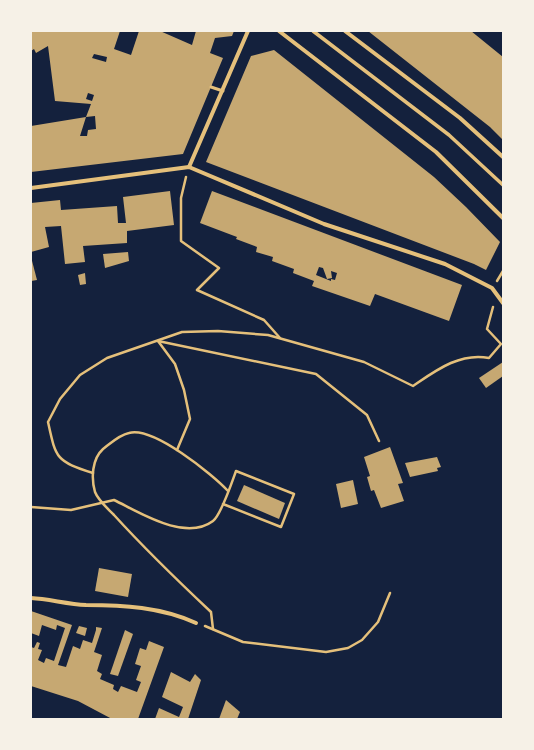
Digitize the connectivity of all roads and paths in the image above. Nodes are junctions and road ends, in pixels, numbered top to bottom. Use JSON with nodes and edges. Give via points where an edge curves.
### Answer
{"nodes":[{"id":1,"x":248,"y":31,"type":"edge"},
{"id":2,"x":279,"y":31,"type":"edge"},
{"id":3,"x":313,"y":31,"type":"edge"},
{"id":4,"x":345,"y":31,"type":"edge"},
{"id":5,"x":211,"y":87,"type":"dead end"},
{"id":6,"x":222,"y":91,"type":"junction"},
{"id":7,"x":503,"y":157,"type":"edge"},
{"id":8,"x":189,"y":168,"type":"junction"},
{"id":9,"x":503,"y":185,"type":"edge"},
{"id":10,"x":31,"y":188,"type":"edge"},
{"id":11,"x":182,"y":189,"type":"dead end"},
{"id":12,"x":503,"y":218,"type":"edge"},
{"id":13,"x":496,"y":294,"type":"junction"},
{"id":14,"x":503,"y":303,"type":"edge"},
{"id":15,"x":280,"y":339,"type":"junction"},
{"id":16,"x":158,"y":341,"type":"junction"},
{"id":17,"x":379,"y":441,"type":"dead end"},
{"id":18,"x":177,"y":450,"type":"junction"},
{"id":19,"x":93,"y":473,"type":"junction"},
{"id":20,"x":228,"y":492,"type":"junction"},
{"id":21,"x":103,"y":503,"type":"junction"},
{"id":22,"x":223,"y":504,"type":"junction"},
{"id":23,"x":31,"y":507,"type":"edge"},
{"id":24,"x":390,"y":593,"type":"dead end"},
{"id":25,"x":31,"y":598,"type":"edge"},
{"id":26,"x":196,"y":623,"type":"joint"},
{"id":27,"x":213,"y":629,"type":"junction"}],
"edges":[{"from":1,"to":6,"type":"street"},
{"from":2,"to":12,"type":"street","via":[[436,152]]},
{"from":3,"to":9,"type":"street","via":[[449,135]]},
{"from":4,"to":7,"type":"street","via":[[460,118]]},
{"from":5,"to":6,"type":"lane"},
{"from":6,"to":8,"type":"street"},
{"from":8,"to":10,"type":"street"},
{"from":8,"to":13,"type":"street","via":[[324,224],[445,264],[492,288]]},
{"from":11,"to":15,"type":"path","via":[[181,240],[219,268],[197,290],[264,320]]},
{"from":13,"to":14,"type":"street"},
{"from":13,"to":15,"type":"path","via":[[487,329],[501,344],[493,354],[489,358],[480,356],[457,360],[413,386],[364,362]]},
{"from":15,"to":16,"type":"path","via":[[268,335],[218,331],[182,332]]},
{"from":16,"to":17,"type":"path","via":[[316,374],[367,415]]},
{"from":16,"to":18,"type":"path","via":[[175,364],[190,419]]},
{"from":16,"to":19,"type":"path","via":[[107,358],[80,375],[60,399],[48,422],[54,450],[67,464]]},
{"from":18,"to":19,"type":"path","via":[[150,436],[130,432],[101,452]]},
{"from":18,"to":20,"type":"path","via":[[213,476]]},
{"from":19,"to":21,"type":"path","via":[[95,493]]},
{"from":20,"to":22,"type":"path"},
{"from":20,"to":22,"type":"path","via":[[236,471],[294,494],[281,527]]},
{"from":21,"to":22,"type":"path","via":[[114,500],[157,522],[197,528],[214,521]]},
{"from":21,"to":23,"type":"path","via":[[71,510]]},
{"from":21,"to":27,"type":"path","via":[[211,612]]},
{"from":24,"to":27,"type":"path","via":[[378,622],[362,640],[348,648],[326,652],[243,642]]},
{"from":25,"to":26,"type":"street","via":[[85,605],[129,605],[180,615]]},
{"from":26,"to":27,"type":"path"}]}
